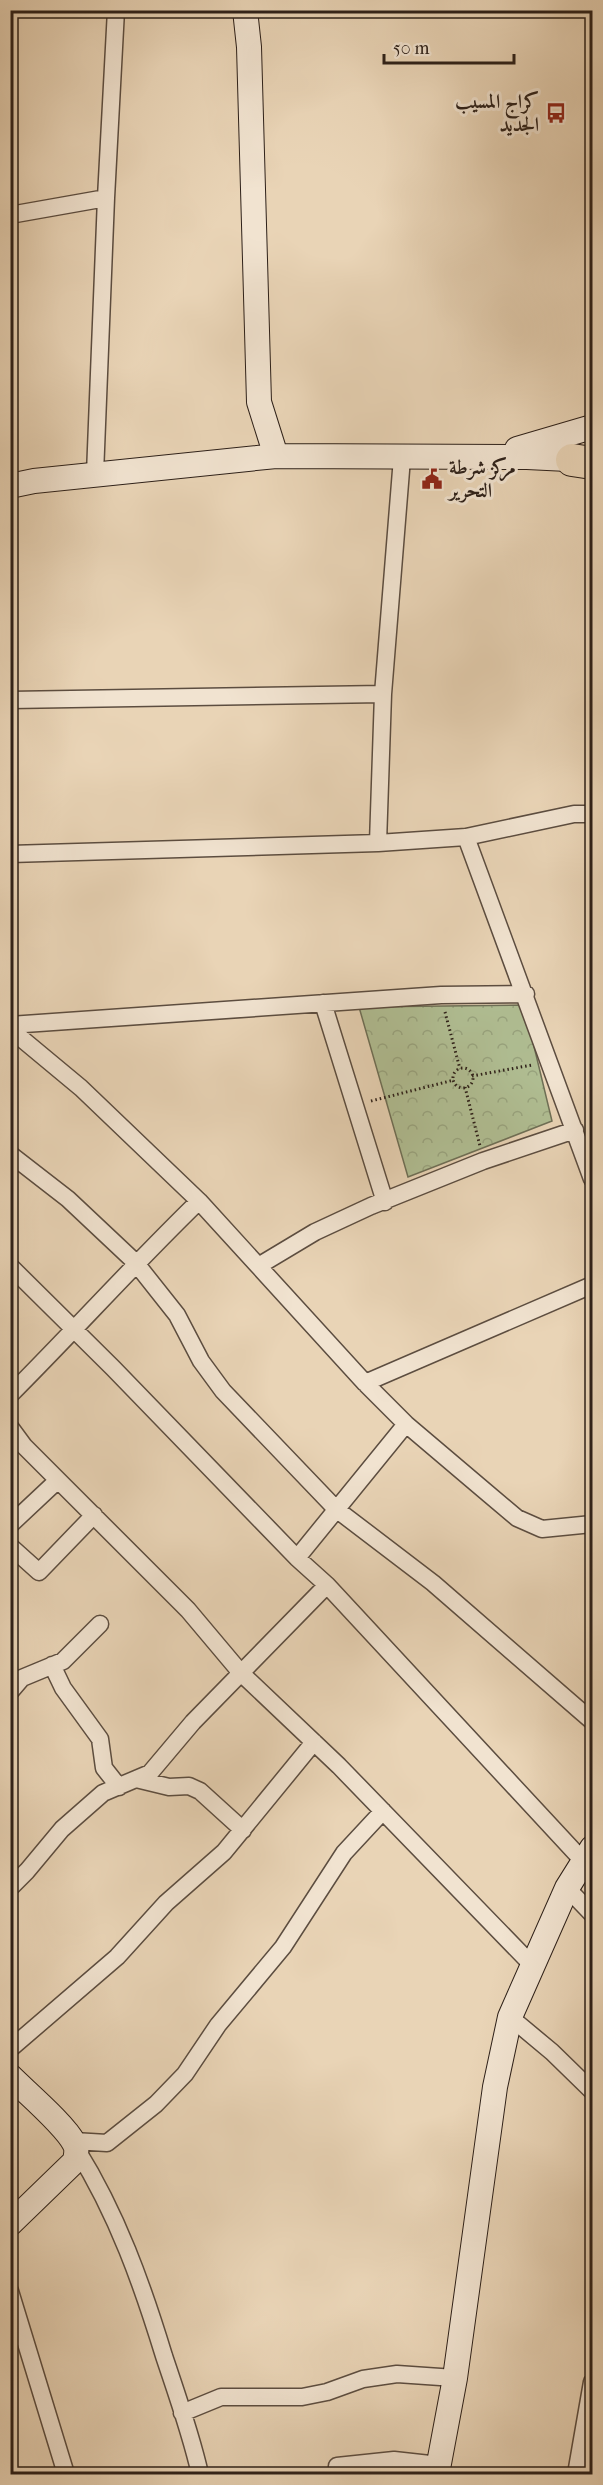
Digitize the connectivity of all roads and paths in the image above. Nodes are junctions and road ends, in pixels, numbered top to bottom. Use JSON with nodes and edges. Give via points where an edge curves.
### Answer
{"nodes":[{"id":1,"x":116,"y":10,"type":"edge"},
{"id":2,"x":245,"y":10,"type":"edge"},
{"id":3,"x":106,"y":198,"type":"junction"},
{"id":4,"x":10,"y":215,"type":"edge"},
{"id":5,"x":592,"y":427,"type":"edge"},
{"id":6,"x":276,"y":456,"type":"junction"},
{"id":7,"x":479,"y":457,"type":"junction"},
{"id":8,"x":402,"y":458,"type":"junction"},
{"id":9,"x":586,"y":461,"type":"edge"},
{"id":10,"x":95,"y":474,"type":"junction"},
{"id":11,"x":10,"y":486,"type":"edge"},
{"id":12,"x":383,"y":694,"type":"junction"},
{"id":13,"x":10,"y":700,"type":"edge"},
{"id":14,"x":592,"y":814,"type":"edge"},
{"id":15,"x":466,"y":837,"type":"junction"},
{"id":16,"x":378,"y":843,"type":"junction"},
{"id":17,"x":10,"y":854,"type":"edge"},
{"id":18,"x":526,"y":994,"type":"junction"},
{"id":19,"x":441,"y":995,"type":"junction"},
{"id":20,"x":323,"y":1003,"type":"junction"},
{"id":21,"x":10,"y":1027,"type":"edge"},
{"id":22,"x":548,"y":1062,"type":"junction"},
{"id":23,"x":460,"y":1069,"type":"junction"},
{"id":24,"x":472,"y":1076,"type":"junction"},
{"id":25,"x":454,"y":1080,"type":"junction"},
{"id":26,"x":465,"y":1087,"type":"junction"},
{"id":27,"x":355,"y":1105,"type":"junction"},
{"id":28,"x":575,"y":1130,"type":"junction"},
{"id":29,"x":10,"y":1154,"type":"edge"},
{"id":30,"x":483,"y":1161,"type":"junction"},
{"id":31,"x":592,"y":1179,"type":"edge"},
{"id":32,"x":199,"y":1201,"type":"junction"},
{"id":33,"x":386,"y":1202,"type":"junction"},
{"id":34,"x":135,"y":1262,"type":"junction"},
{"id":35,"x":260,"y":1265,"type":"junction"},
{"id":36,"x":10,"y":1266,"type":"edge"},
{"id":37,"x":592,"y":1285,"type":"edge"},
{"id":38,"x":76,"y":1329,"type":"junction"},
{"id":39,"x":365,"y":1383,"type":"junction"},
{"id":40,"x":10,"y":1395,"type":"edge"},
{"id":41,"x":406,"y":1424,"type":"junction"},
{"id":42,"x":10,"y":1427,"type":"edge"},
{"id":43,"x":58,"y":1480,"type":"junction"},
{"id":44,"x":336,"y":1509,"type":"junction"},
{"id":45,"x":94,"y":1515,"type":"junction"},
{"id":46,"x":592,"y":1524,"type":"edge"},
{"id":47,"x":10,"y":1525,"type":"edge"},
{"id":48,"x":10,"y":1546,"type":"edge"},
{"id":49,"x":297,"y":1558,"type":"junction"},
{"id":50,"x":327,"y":1585,"type":"junction"},
{"id":51,"x":100,"y":1624,"type":"dead end"},
{"id":52,"x":52,"y":1665,"type":"junction"},
{"id":53,"x":241,"y":1673,"type":"junction"},
{"id":54,"x":10,"y":1692,"type":"edge"},
{"id":55,"x":592,"y":1721,"type":"edge"},
{"id":56,"x":314,"y":1742,"type":"junction"},
{"id":57,"x":136,"y":1779,"type":"junction"},
{"id":58,"x":119,"y":1787,"type":"junction"},
{"id":59,"x":383,"y":1811,"type":"junction"},
{"id":60,"x":243,"y":1830,"type":"junction"},
{"id":61,"x":588,"y":1855,"type":"edge"},
{"id":62,"x":10,"y":1888,"type":"edge"},
{"id":63,"x":567,"y":1888,"type":"junction"},
{"id":64,"x":592,"y":1914,"type":"edge"},
{"id":65,"x":533,"y":1966,"type":"junction"},
{"id":66,"x":510,"y":2017,"type":"junction"},
{"id":67,"x":10,"y":2049,"type":"edge"},
{"id":68,"x":10,"y":2076,"type":"edge"},
{"id":69,"x":592,"y":2091,"type":"edge"},
{"id":70,"x":75,"y":2146,"type":"junction"},
{"id":71,"x":10,"y":2224,"type":"edge"},
{"id":72,"x":10,"y":2291,"type":"edge"},
{"id":73,"x":455,"y":2378,"type":"junction"},
{"id":74,"x":592,"y":2382,"type":"edge"},
{"id":75,"x":182,"y":2413,"type":"junction"},
{"id":76,"x":337,"y":2466,"type":"dead end"},
{"id":77,"x":438,"y":2470,"type":"edge"},
{"id":78,"x":66,"y":2475,"type":"edge"},
{"id":79,"x":200,"y":2475,"type":"edge"},
{"id":80,"x":576,"y":2475,"type":"edge"}],
"edges":[{"from":1,"to":3,"type":"street"},
{"from":2,"to":6,"type":"main road","via":[[259,402]]},
{"from":3,"to":4,"type":"street"},
{"from":3,"to":10,"type":"street"},
{"from":5,"to":7,"type":"main road"},
{"from":6,"to":8,"type":"main road"},
{"from":6,"to":10,"type":"main road"},
{"from":7,"to":8,"type":"main road"},
{"from":7,"to":9,"type":"main road"},
{"from":8,"to":12,"type":"street"},
{"from":10,"to":11,"type":"main road"},
{"from":12,"to":13,"type":"street"},
{"from":12,"to":16,"type":"street"},
{"from":14,"to":15,"type":"street","via":[[574,814]]},
{"from":15,"to":16,"type":"street"},
{"from":15,"to":18,"type":"street"},
{"from":16,"to":17,"type":"street"},
{"from":18,"to":19,"type":"street"},
{"from":18,"to":22,"type":"street"},
{"from":19,"to":20,"type":"street"},
{"from":19,"to":23,"type":"path"},
{"from":20,"to":21,"type":"street"},
{"from":20,"to":27,"type":"street"},
{"from":21,"to":32,"type":"street","via":[[81,1088]]},
{"from":22,"to":24,"type":"path"},
{"from":22,"to":28,"type":"street"},
{"from":23,"to":24,"type":"path","via":[[468,1070]]},
{"from":23,"to":25,"type":"path"},
{"from":24,"to":26,"type":"path"},
{"from":25,"to":26,"type":"path"},
{"from":25,"to":27,"type":"path"},
{"from":26,"to":30,"type":"path"},
{"from":27,"to":33,"type":"street"},
{"from":28,"to":30,"type":"street"},
{"from":28,"to":31,"type":"street"},
{"from":29,"to":34,"type":"street","via":[[68,1199]]},
{"from":30,"to":33,"type":"street"},
{"from":32,"to":34,"type":"street"},
{"from":32,"to":35,"type":"street"},
{"from":33,"to":35,"type":"street","via":[[315,1232]]},
{"from":34,"to":38,"type":"street"},
{"from":34,"to":44,"type":"street","via":[[177,1315],[201,1361],[223,1391]]},
{"from":35,"to":39,"type":"street"},
{"from":36,"to":38,"type":"street"},
{"from":37,"to":39,"type":"street"},
{"from":38,"to":40,"type":"street"},
{"from":38,"to":49,"type":"street"},
{"from":39,"to":41,"type":"street"},
{"from":41,"to":44,"type":"street"},
{"from":41,"to":46,"type":"street","via":[[517,1518],[542,1529]]},
{"from":42,"to":43,"type":"street"},
{"from":43,"to":45,"type":"street"},
{"from":43,"to":47,"type":"street"},
{"from":44,"to":49,"type":"street"},
{"from":44,"to":55,"type":"street","via":[[433,1583]]},
{"from":45,"to":48,"type":"street","via":[[39,1572]]},
{"from":45,"to":53,"type":"street","via":[[188,1610]]},
{"from":49,"to":50,"type":"street"},
{"from":50,"to":53,"type":"street"},
{"from":50,"to":61,"type":"street"},
{"from":51,"to":52,"type":"street","via":[[63,1661]]},
{"from":52,"to":54,"type":"street","via":[[22,1678]]},
{"from":52,"to":58,"type":"street","via":[[63,1688],[100,1739],[104,1768]]},
{"from":53,"to":56,"type":"street"},
{"from":53,"to":57,"type":"street","via":[[150,1773]]},
{"from":56,"to":59,"type":"street"},
{"from":56,"to":60,"type":"street"},
{"from":57,"to":58,"type":"street"},
{"from":57,"to":60,"type":"street","via":[[200,1791]]},
{"from":58,"to":62,"type":"street","via":[[103,1793],[62,1829]]},
{"from":59,"to":65,"type":"street"},
{"from":59,"to":70,"type":"street","via":[[344,1853],[283,1947],[218,2025],[184,2074],[156,2104],[107,2143]]},
{"from":60,"to":67,"type":"street","via":[[166,1903],[117,1957]]},
{"from":61,"to":63,"type":"main road"},
{"from":63,"to":64,"type":"street"},
{"from":63,"to":65,"type":"main road"},
{"from":65,"to":66,"type":"main road"},
{"from":66,"to":69,"type":"street"},
{"from":66,"to":73,"type":"main road","via":[[495,2087]]},
{"from":68,"to":70,"type":"main road"},
{"from":70,"to":71,"type":"main road","via":[[75,2161]]},
{"from":70,"to":75,"type":"street","via":[[110,2208],[144,2290]]},
{"from":72,"to":78,"type":"street"},
{"from":73,"to":75,"type":"street","via":[[398,2374],[363,2379],[302,2397],[221,2397]]},
{"from":73,"to":77,"type":"main road"},
{"from":74,"to":80,"type":"street"},
{"from":75,"to":79,"type":"street"},
{"from":76,"to":77,"type":"street","via":[[394,2460]]}]}
